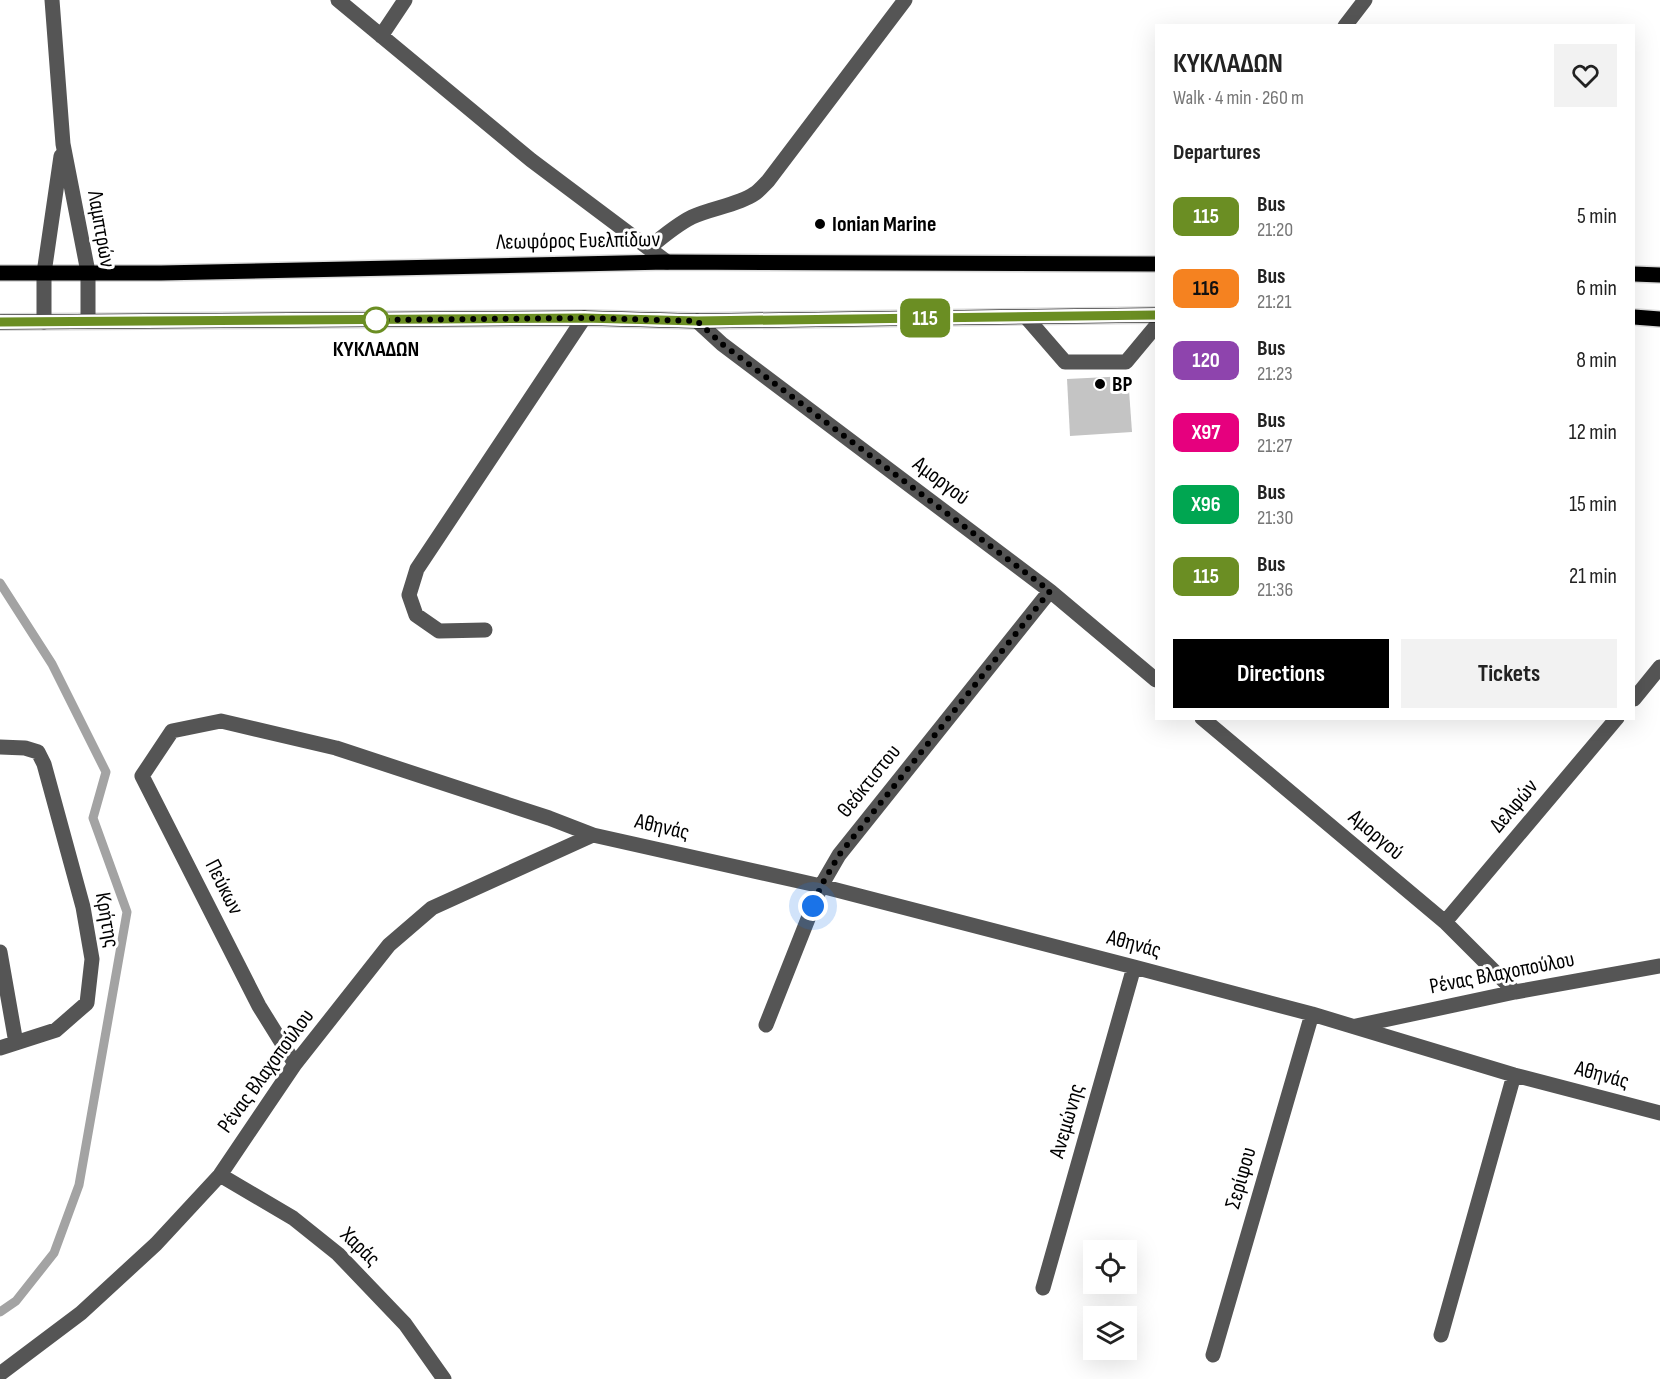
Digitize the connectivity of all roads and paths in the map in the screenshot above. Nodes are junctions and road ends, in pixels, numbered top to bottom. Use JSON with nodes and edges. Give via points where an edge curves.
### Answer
{"nodes":[{"id":1,"x":52,"y":0,"type":"edge"},
{"id":2,"x":338,"y":0,"type":"edge"},
{"id":3,"x":405,"y":0,"type":"edge"},
{"id":4,"x":905,"y":0,"type":"edge"},
{"id":5,"x":1365,"y":0,"type":"edge"},
{"id":6,"x":1347,"y":24,"type":"edge"},
{"id":7,"x":381,"y":36,"type":"junction"},
{"id":8,"x":63,"y":144,"type":"junction"},
{"id":9,"x":649,"y":248,"type":"junction"},
{"id":10,"x":667,"y":262,"type":"junction"},
{"id":11,"x":1155,"y":264,"type":"edge"},
{"id":12,"x":88,"y":272,"type":"junction"},
{"id":13,"x":0,"y":273,"type":"edge"},
{"id":14,"x":44,"y":273,"type":"junction"},
{"id":15,"x":1635,"y":274,"type":"edge"},
{"id":16,"x":1660,"y":275,"type":"edge"},
{"id":17,"x":1155,"y":315,"type":"edge"},
{"id":18,"x":1026,"y":317,"type":"junction"},
{"id":19,"x":1635,"y":317,"type":"edge"},
{"id":20,"x":584,"y":318,"type":"junction"},
{"id":21,"x":1660,"y":319,"type":"edge"},
{"id":22,"x":88,"y":321,"type":"junction"},
{"id":23,"x":697,"y":321,"type":"junction"},
{"id":24,"x":0,"y":322,"type":"edge"},
{"id":25,"x":44,"y":322,"type":"junction"},
{"id":26,"x":1155,"y":327,"type":"edge"},
{"id":27,"x":1050,"y":591,"type":"junction"},
{"id":28,"x":485,"y":630,"type":"dead end"},
{"id":29,"x":1660,"y":667,"type":"edge"},
{"id":30,"x":1155,"y":679,"type":"edge"},
{"id":31,"x":1635,"y":698,"type":"edge"},
{"id":32,"x":1204,"y":720,"type":"edge"},
{"id":33,"x":1615,"y":720,"type":"edge"},
{"id":34,"x":172,"y":731,"type":"joint"},
{"id":35,"x":0,"y":747,"type":"edge"},
{"id":36,"x":593,"y":835,"type":"junction"},
{"id":37,"x":821,"y":886,"type":"junction"},
{"id":38,"x":1445,"y":922,"type":"junction"},
{"id":39,"x":0,"y":952,"type":"edge"},
{"id":40,"x":1660,"y":966,"type":"edge"},
{"id":41,"x":1134,"y":967,"type":"junction"},
{"id":42,"x":1515,"y":992,"type":"junction"},
{"id":43,"x":1312,"y":1014,"type":"junction"},
{"id":44,"x":766,"y":1025,"type":"dead end"},
{"id":45,"x":1353,"y":1027,"type":"junction"},
{"id":46,"x":16,"y":1043,"type":"junction"},
{"id":47,"x":0,"y":1048,"type":"edge"},
{"id":48,"x":295,"y":1064,"type":"junction"},
{"id":49,"x":1514,"y":1075,"type":"junction"},
{"id":50,"x":1660,"y":1113,"type":"edge"},
{"id":51,"x":220,"y":1175,"type":"junction"},
{"id":52,"x":1043,"y":1288,"type":"dead end"},
{"id":53,"x":1441,"y":1335,"type":"dead end"},
{"id":54,"x":1213,"y":1355,"type":"dead end"},
{"id":55,"x":0,"y":1374,"type":"edge"},
{"id":56,"x":444,"y":1379,"type":"edge"}],
"edges":[{"from":1,"to":8,"type":"street","name":"Λαμπτρών"},
{"from":2,"to":7,"type":"street"},
{"from":3,"to":7,"type":"street"},
{"from":4,"to":9,"type":"street","via":[[756,193],[690,218]]},
{"from":5,"to":6,"type":"street"},
{"from":7,"to":9,"type":"street","via":[[531,160]]},
{"from":8,"to":12,"type":"street","name":"Λαμπτρών"},
{"from":8,"to":14,"type":"street","name":"Λαμπτρών"},
{"from":9,"to":10,"type":"street"},
{"from":10,"to":11,"type":"main road","name":"Λεωφόρος Ευελπίδων"},
{"from":10,"to":12,"type":"main road","name":"Λεωφόρος Ευελπίδων"},
{"from":12,"to":14,"type":"main road","name":"Λεωφόρος Ευελπίδων"},
{"from":12,"to":22,"type":"street","name":"Λαμπτρών"},
{"from":13,"to":14,"type":"main road","name":"Λεωφόρος Ευελπίδων"},
{"from":14,"to":25,"type":"street","name":"Λαμπτρών"},
{"from":15,"to":16,"type":"main road"},
{"from":17,"to":18,"type":"main road"},
{"from":18,"to":23,"type":"main road"},
{"from":18,"to":26,"type":"street","via":[[1065,362],[1126,362]]},
{"from":19,"to":21,"type":"main road"},
{"from":20,"to":22,"type":"main road"},
{"from":20,"to":23,"type":"main road"},
{"from":20,"to":28,"type":"street","via":[[417,569],[408,595],[416,615],[439,631]]},
{"from":22,"to":25,"type":"main road"},
{"from":23,"to":27,"type":"street","name":"Αμοργού","via":[[722,344]]},
{"from":24,"to":25,"type":"main road"},
{"from":27,"to":30,"type":"street","name":"Αμοργού"},
{"from":27,"to":37,"type":"street","name":"Θεόκτιστου","via":[[839,855]]},
{"from":29,"to":31,"type":"street"},
{"from":32,"to":38,"type":"street","name":"Αμοργού"},
{"from":33,"to":38,"type":"street","name":"Δελφών"},
{"from":34,"to":36,"type":"street","name":"Αθηνάς","via":[[221,721],[324,746]]},
{"from":34,"to":48,"type":"street","name":"Πεύκων","via":[[142,776],[259,1006]]},
{"from":35,"to":46,"type":"street","name":"Κρήτης","via":[[38,752],[44,764],[83,907],[92,959],[87,1003],[56,1030]]},
{"from":36,"to":37,"type":"street","name":"Αθηνάς"},
{"from":36,"to":48,"type":"street","name":"Ρένας Βλαχοπούλου","via":[[432,908],[389,945]]},
{"from":37,"to":41,"type":"street","name":"Αθηνάς"},
{"from":37,"to":44,"type":"street","name":"Θεόκτιστου"},
{"from":38,"to":42,"type":"street","name":"Αμοργού"},
{"from":39,"to":46,"type":"street"},
{"from":40,"to":42,"type":"street","name":"Ρένας Βλαχοπούλου"},
{"from":41,"to":43,"type":"street","name":"Αθηνάς"},
{"from":41,"to":52,"type":"street","name":"Ανεμώνης"},
{"from":42,"to":45,"type":"street","name":"Ρένας Βλαχοπούλου"},
{"from":43,"to":45,"type":"street","name":"Αθηνάς"},
{"from":43,"to":54,"type":"street","name":"Σερίφου"},
{"from":45,"to":49,"type":"street","name":"Αθηνάς"},
{"from":46,"to":47,"type":"street","name":"Κρήτης"},
{"from":48,"to":51,"type":"street","name":"Ρένας Βλαχοπούλου"},
{"from":49,"to":50,"type":"street","name":"Αθηνάς"},
{"from":49,"to":53,"type":"street"},
{"from":51,"to":55,"type":"street","name":"Ρένας Βλαχοπούλου","via":[[156,1244],[81,1313]]},
{"from":51,"to":56,"type":"street","name":"Χαράς","via":[[293,1218],[338,1254],[405,1324]]}]}
